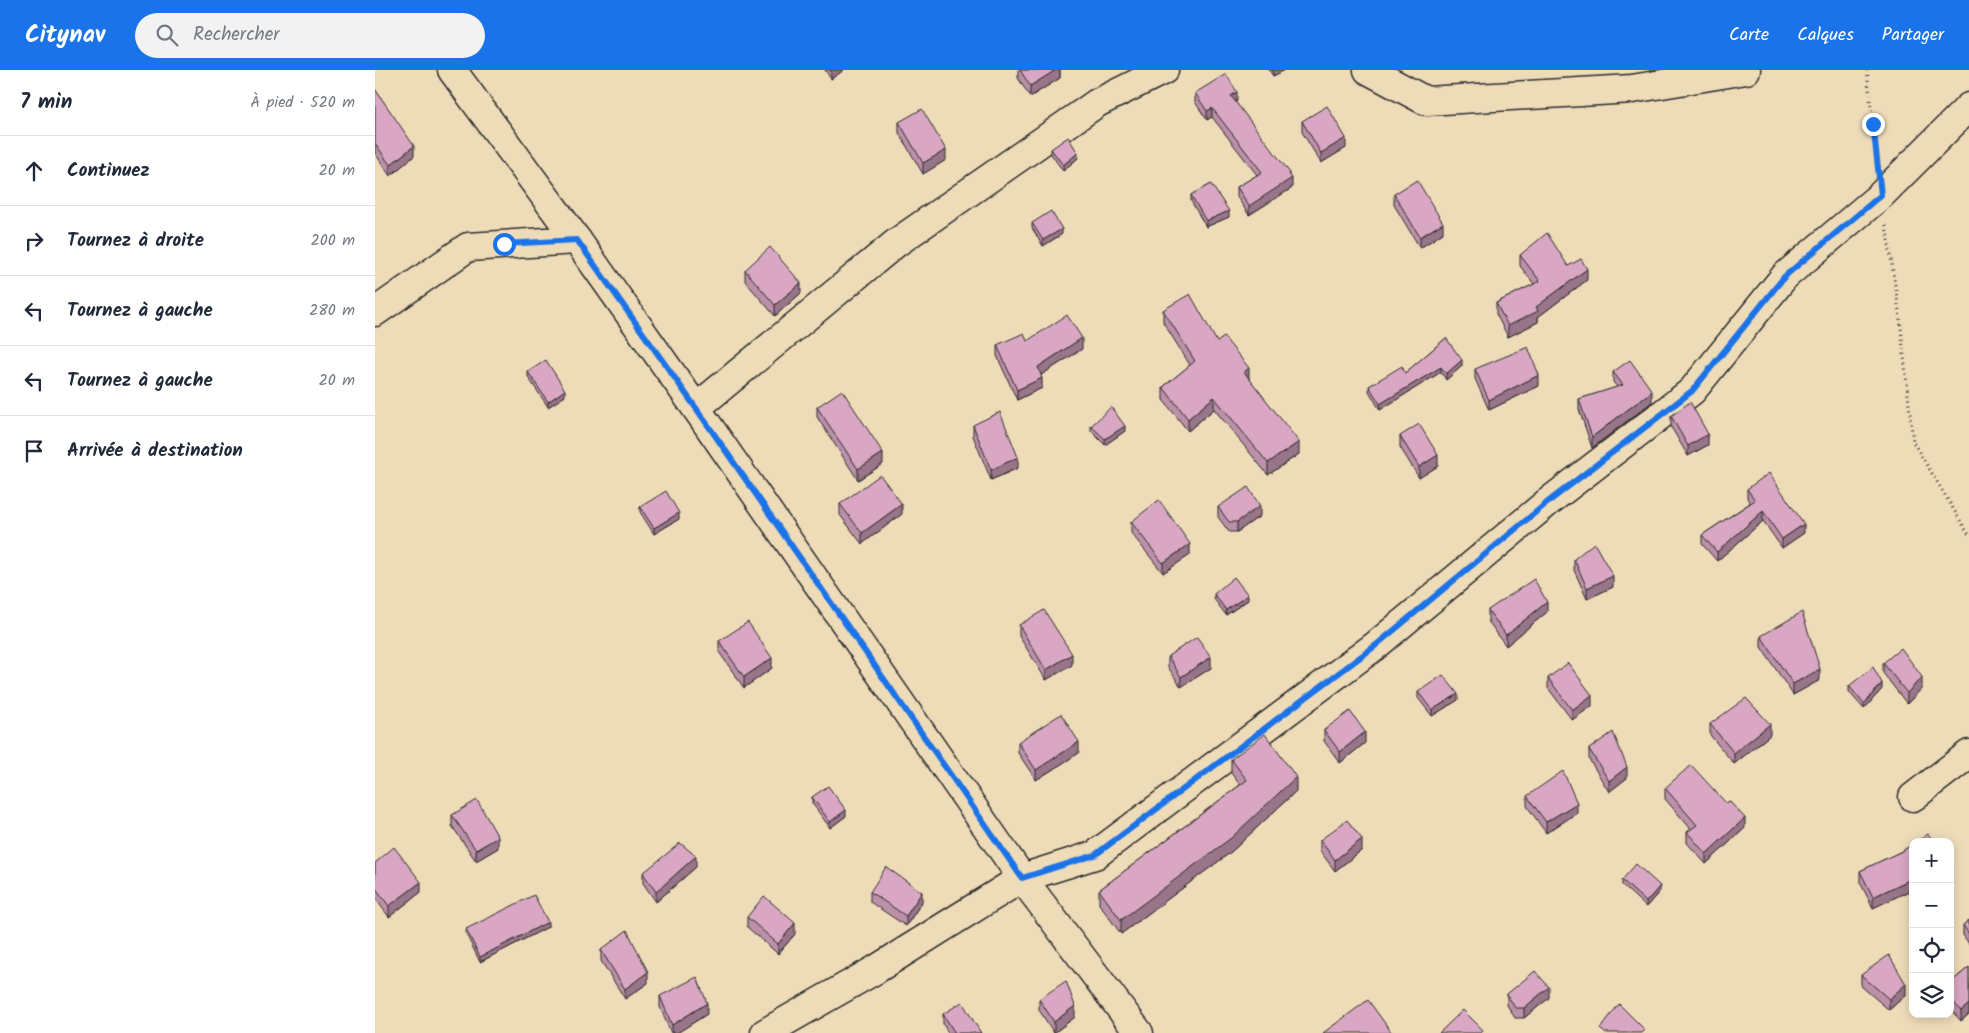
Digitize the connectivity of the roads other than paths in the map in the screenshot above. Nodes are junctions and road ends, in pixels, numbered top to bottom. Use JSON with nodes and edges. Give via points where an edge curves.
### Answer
{"nodes":[{"id":1,"x":453,"y":70,"type":"edge"},
{"id":2,"x":1164,"y":70,"type":"edge"},
{"id":3,"x":1368,"y":70,"type":"edge"},
{"id":4,"x":1746,"y":70,"type":"edge"},
{"id":5,"x":1969,"y":107,"type":"edge"},
{"id":6,"x":577,"y":240,"type":"junction"},
{"id":7,"x":375,"y":312,"type":"edge"},
{"id":8,"x":696,"y":408,"type":"junction"},
{"id":9,"x":1969,"y":754,"type":"edge"},
{"id":10,"x":1913,"y":797,"type":"dead end"},
{"id":11,"x":1022,"y":878,"type":"junction"},
{"id":12,"x":765,"y":1033,"type":"edge"},
{"id":13,"x":1139,"y":1033,"type":"edge"}],
"edges":[{"from":1,"to":6,"type":"street"},
{"from":2,"to":8,"type":"street","via":[[1097,103],[896,243]]},
{"from":3,"to":4,"type":"street","via":[[1426,101],[1631,89]]},
{"from":5,"to":11,"type":"street","via":[[1881,195],[1785,276],[1692,391],[1548,502],[1375,646],[1095,855]]},
{"from":6,"to":7,"type":"street","via":[[468,247]]},
{"from":6,"to":8,"type":"street"},
{"from":8,"to":11,"type":"street"},
{"from":9,"to":10,"type":"street"},
{"from":11,"to":12,"type":"street","via":[[875,970]]},
{"from":11,"to":13,"type":"street"}]}
